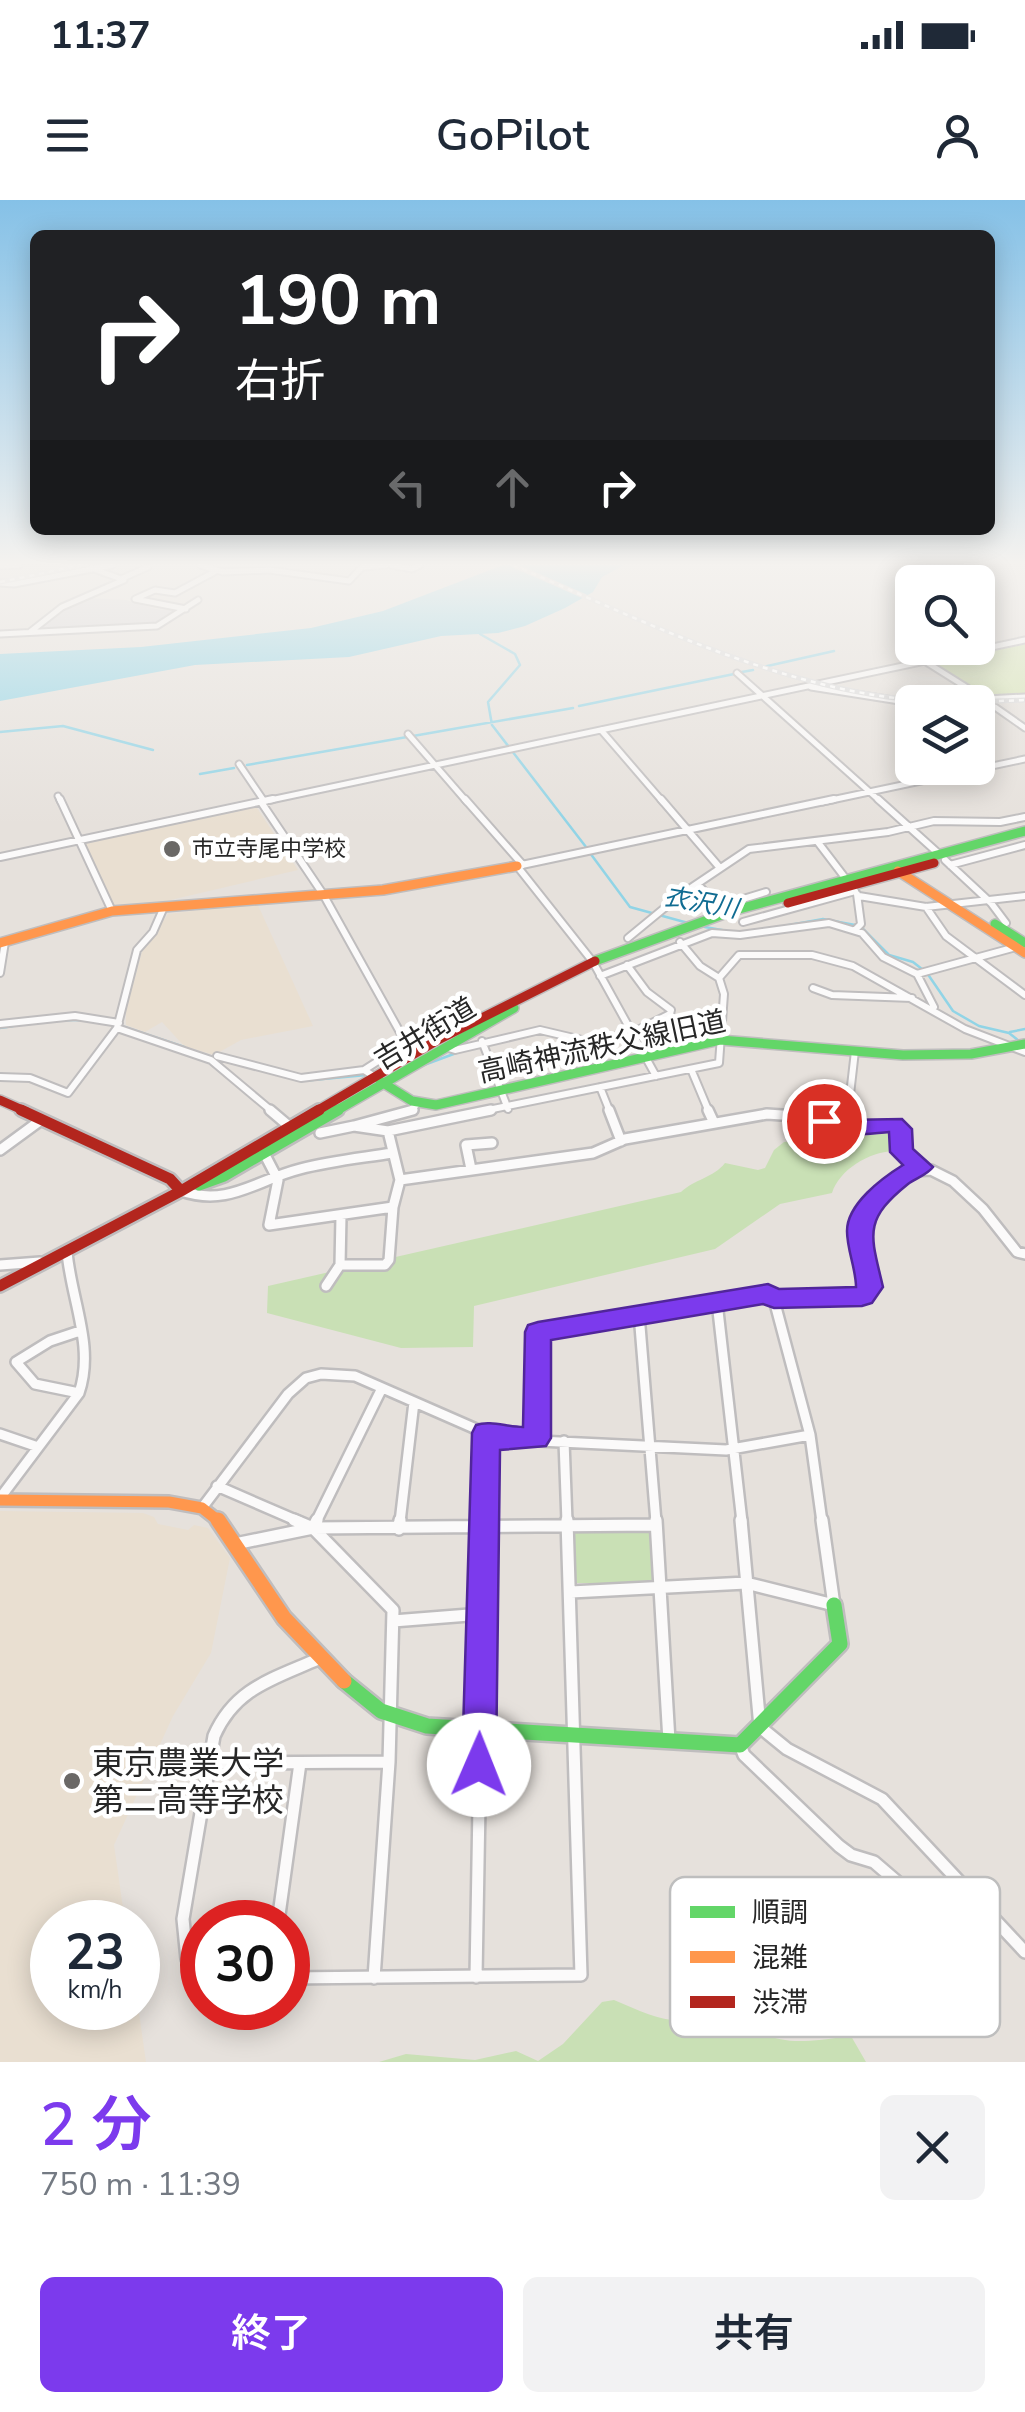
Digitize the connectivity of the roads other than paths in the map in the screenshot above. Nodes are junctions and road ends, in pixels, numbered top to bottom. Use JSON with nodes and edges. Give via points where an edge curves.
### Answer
{"nodes":[{"id":1,"x":910,"y":665,"type":"edge"},
{"id":2,"x":930,"y":665,"type":"edge"},
{"id":3,"x":737,"y":673,"type":"dead end"},
{"id":4,"x":807,"y":686,"type":"junction"},
{"id":5,"x":765,"y":695,"type":"junction"},
{"id":6,"x":1025,"y":697,"type":"edge"},
{"id":7,"x":895,"y":700,"type":"edge"},
{"id":8,"x":995,"y":707,"type":"edge"},
{"id":9,"x":1025,"y":728,"type":"edge"},
{"id":10,"x":600,"y":730,"type":"junction"},
{"id":11,"x":408,"y":734,"type":"dead end"},
{"id":12,"x":1025,"y":759,"type":"edge"},
{"id":13,"x":239,"y":764,"type":"dead end"},
{"id":14,"x":435,"y":764,"type":"junction"},
{"id":15,"x":871,"y":792,"type":"junction"},
{"id":16,"x":58,"y":796,"type":"dead end"},
{"id":17,"x":263,"y":802,"type":"junction"},
{"id":18,"x":1025,"y":817,"type":"edge"},
{"id":19,"x":908,"y":826,"type":"junction"},
{"id":20,"x":686,"y":830,"type":"junction"},
{"id":21,"x":1025,"y":831,"type":"edge"},
{"id":22,"x":79,"y":840,"type":"junction"},
{"id":23,"x":817,"y":842,"type":"junction"},
{"id":24,"x":1024,"y":845,"type":"edge"},
{"id":25,"x":0,"y":857,"type":"edge"},
{"id":26,"x":945,"y":860,"type":"junction"},
{"id":27,"x":520,"y":865,"type":"junction"},
{"id":28,"x":720,"y":868,"type":"junction"},
{"id":29,"x":902,"y":868,"type":"junction"},
{"id":30,"x":697,"y":884,"type":"junction"},
{"id":31,"x":853,"y":888,"type":"junction"},
{"id":32,"x":766,"y":892,"type":"dead end"},
{"id":33,"x":323,"y":894,"type":"junction"},
{"id":34,"x":1025,"y":896,"type":"edge"},
{"id":35,"x":991,"y":903,"type":"junction"},
{"id":36,"x":959,"y":905,"type":"junction"},
{"id":37,"x":164,"y":906,"type":"junction"},
{"id":38,"x":720,"y":906,"type":"junction"},
{"id":39,"x":926,"y":907,"type":"junction"},
{"id":40,"x":112,"y":911,"type":"junction"},
{"id":41,"x":702,"y":920,"type":"junction"},
{"id":42,"x":743,"y":922,"type":"dead end"},
{"id":43,"x":1006,"y":923,"type":"dead end"},
{"id":44,"x":855,"y":930,"type":"junction"},
{"id":45,"x":628,"y":938,"type":"dead end"},
{"id":46,"x":2,"y":942,"type":"edge"},
{"id":47,"x":681,"y":943,"type":"junction"},
{"id":48,"x":1022,"y":948,"type":"edge"},
{"id":49,"x":978,"y":957,"type":"junction"},
{"id":50,"x":627,"y":965,"type":"junction"},
{"id":51,"x":596,"y":969,"type":"junction"},
{"id":52,"x":0,"y":973,"type":"edge"},
{"id":53,"x":917,"y":974,"type":"junction"},
{"id":54,"x":720,"y":978,"type":"junction"},
{"id":55,"x":813,"y":988,"type":"dead end"},
{"id":56,"x":1025,"y":994,"type":"edge"},
{"id":57,"x":914,"y":998,"type":"junction"},
{"id":58,"x":936,"y":1011,"type":"junction"},
{"id":59,"x":0,"y":1024,"type":"edge"},
{"id":60,"x":118,"y":1026,"type":"junction"},
{"id":61,"x":630,"y":1032,"type":"junction"},
{"id":62,"x":482,"y":1040,"type":"junction"},
{"id":63,"x":720,"y":1040,"type":"junction"},
{"id":64,"x":1019,"y":1044,"type":"edge"},
{"id":65,"x":445,"y":1047,"type":"junction"},
{"id":66,"x":855,"y":1052,"type":"junction"},
{"id":67,"x":1025,"y":1052,"type":"edge"},
{"id":68,"x":217,"y":1056,"type":"dead end"},
{"id":69,"x":644,"y":1056,"type":"junction"},
{"id":70,"x":691,"y":1069,"type":"junction"},
{"id":71,"x":364,"y":1070,"type":"junction"},
{"id":72,"x":656,"y":1076,"type":"junction"},
{"id":73,"x":0,"y":1077,"type":"edge"},
{"id":74,"x":380,"y":1081,"type":"junction"},
{"id":75,"x":600,"y":1087,"type":"junction"},
{"id":76,"x":500,"y":1090,"type":"junction"},
{"id":77,"x":0,"y":1100,"type":"edge"},
{"id":78,"x":418,"y":1103,"type":"junction"},
{"id":79,"x":508,"y":1109,"type":"junction"},
{"id":80,"x":41,"y":1120,"type":"junction"},
{"id":81,"x":824,"y":1121,"type":"junction"},
{"id":82,"x":714,"y":1122,"type":"junction"},
{"id":83,"x":354,"y":1126,"type":"junction"},
{"id":84,"x":290,"y":1127,"type":"junction"},
{"id":85,"x":388,"y":1132,"type":"junction"},
{"id":86,"x":320,"y":1133,"type":"dead end"},
{"id":87,"x":0,"y":1137,"type":"edge"},
{"id":88,"x":13,"y":1140,"type":"junction"},
{"id":89,"x":622,"y":1140,"type":"junction"},
{"id":90,"x":492,"y":1143,"type":"dead end"},
{"id":91,"x":0,"y":1150,"type":"edge"},
{"id":92,"x":264,"y":1153,"type":"junction"},
{"id":93,"x":392,"y":1153,"type":"junction"},
{"id":94,"x":921,"y":1167,"type":"junction"},
{"id":95,"x":471,"y":1169,"type":"junction"},
{"id":96,"x":278,"y":1180,"type":"junction"},
{"id":97,"x":400,"y":1180,"type":"junction"},
{"id":98,"x":181,"y":1191,"type":"junction"},
{"id":99,"x":393,"y":1207,"type":"junction"},
{"id":100,"x":341,"y":1216,"type":"junction"},
{"id":101,"x":68,"y":1252,"type":"junction"},
{"id":102,"x":1025,"y":1254,"type":"edge"},
{"id":103,"x":48,"y":1262,"type":"junction"},
{"id":104,"x":340,"y":1265,"type":"junction"},
{"id":105,"x":0,"y":1266,"type":"edge"},
{"id":106,"x":0,"y":1286,"type":"edge"},
{"id":107,"x":326,"y":1286,"type":"dead end"},
{"id":108,"x":774,"y":1298,"type":"junction"},
{"id":109,"x":717,"y":1302,"type":"junction"},
{"id":110,"x":639,"y":1314,"type":"junction"},
{"id":111,"x":80,"y":1331,"type":"junction"},
{"id":112,"x":382,"y":1388,"type":"junction"},
{"id":113,"x":79,"y":1393,"type":"junction"},
{"id":114,"x":414,"y":1402,"type":"junction"},
{"id":115,"x":486,"y":1433,"type":"junction"},
{"id":116,"x":0,"y":1434,"type":"edge"},
{"id":117,"x":810,"y":1435,"type":"junction"},
{"id":118,"x":536,"y":1438,"type":"junction"},
{"id":119,"x":564,"y":1442,"type":"junction"},
{"id":120,"x":652,"y":1445,"type":"junction"},
{"id":121,"x":38,"y":1447,"type":"junction"},
{"id":122,"x":735,"y":1449,"type":"junction"},
{"id":123,"x":217,"y":1486,"type":"junction"},
{"id":124,"x":0,"y":1499,"type":"edge"},
{"id":125,"x":202,"y":1508,"type":"junction"},
{"id":126,"x":656,"y":1524,"type":"junction"},
{"id":127,"x":569,"y":1526,"type":"junction"},
{"id":128,"x":313,"y":1528,"type":"junction"},
{"id":129,"x":399,"y":1528,"type":"junction"},
{"id":130,"x":483,"y":1530,"type":"junction"},
{"id":131,"x":235,"y":1544,"type":"junction"},
{"id":132,"x":746,"y":1584,"type":"junction"},
{"id":133,"x":660,"y":1588,"type":"junction"},
{"id":134,"x":571,"y":1592,"type":"junction"},
{"id":135,"x":834,"y":1605,"type":"junction"},
{"id":136,"x":482,"y":1614,"type":"junction"},
{"id":137,"x":393,"y":1621,"type":"junction"},
{"id":138,"x":318,"y":1658,"type":"junction"},
{"id":139,"x":390,"y":1720,"type":"junction"},
{"id":140,"x":760,"y":1728,"type":"junction"},
{"id":141,"x":480,"y":1730,"type":"junction"},
{"id":142,"x":574,"y":1736,"type":"junction"},
{"id":143,"x":668,"y":1741,"type":"junction"},
{"id":144,"x":740,"y":1745,"type":"junction"},
{"id":145,"x":300,"y":1762,"type":"junction"},
{"id":146,"x":389,"y":1762,"type":"junction"},
{"id":147,"x":209,"y":1763,"type":"junction"},
{"id":148,"x":891,"y":1877,"type":"edge"},
{"id":149,"x":955,"y":1877,"type":"edge"},
{"id":150,"x":186,"y":1900,"type":"edge"},
{"id":151,"x":281,"y":1900,"type":"edge"},
{"id":152,"x":1000,"y":1925,"type":"edge"},
{"id":153,"x":1025,"y":1952,"type":"edge"},
{"id":154,"x":476,"y":1977,"type":"junction"},
{"id":155,"x":310,"y":1978,"type":"edge"},
{"id":156,"x":374,"y":1978,"type":"junction"}],
"edges":[{"from":1,"to":4,"type":"street"},
{"from":2,"to":6,"type":"street","via":[[985,700]]},
{"from":3,"to":5,"type":"street"},
{"from":4,"to":5,"type":"street"},
{"from":4,"to":7,"type":"street"},
{"from":5,"to":10,"type":"street"},
{"from":5,"to":15,"type":"street"},
{"from":8,"to":9,"type":"street"},
{"from":10,"to":14,"type":"street"},
{"from":10,"to":20,"type":"street"},
{"from":11,"to":14,"type":"street"},
{"from":12,"to":15,"type":"street"},
{"from":13,"to":17,"type":"street"},
{"from":14,"to":17,"type":"street"},
{"from":14,"to":27,"type":"street"},
{"from":15,"to":19,"type":"street"},
{"from":15,"to":20,"type":"street"},
{"from":16,"to":22,"type":"street"},
{"from":17,"to":22,"type":"street"},
{"from":17,"to":33,"type":"street"},
{"from":18,"to":19,"type":"street"},
{"from":19,"to":23,"type":"street"},
{"from":19,"to":26,"type":"street"},
{"from":20,"to":27,"type":"street"},
{"from":20,"to":28,"type":"street"},
{"from":21,"to":26,"type":"main road"},
{"from":22,"to":25,"type":"street"},
{"from":22,"to":40,"type":"street"},
{"from":23,"to":28,"type":"street","via":[[755,847]]},
{"from":23,"to":31,"type":"street"},
{"from":24,"to":26,"type":"main road"},
{"from":26,"to":29,"type":"main road","name":"吉井街道"},
{"from":26,"to":35,"type":"street"},
{"from":27,"to":33,"type":"main road"},
{"from":27,"to":51,"type":"street"},
{"from":28,"to":30,"type":"street"},
{"from":29,"to":31,"type":"main road","name":"吉井街道"},
{"from":29,"to":36,"type":"main road"},
{"from":30,"to":38,"type":"street"},
{"from":30,"to":45,"type":"street"},
{"from":31,"to":39,"type":"street"},
{"from":31,"to":41,"type":"main road","name":"吉井街道"},
{"from":31,"to":41,"type":"main road","name":"吉井街道","via":[[719,923]]},
{"from":31,"to":42,"type":"street"},
{"from":31,"to":44,"type":"street","via":[[861,924]]},
{"from":32,"to":38,"type":"street"},
{"from":33,"to":37,"type":"main road"},
{"from":33,"to":71,"type":"street","via":[[406,1043]]},
{"from":34,"to":35,"type":"street"},
{"from":35,"to":36,"type":"street"},
{"from":35,"to":43,"type":"street"},
{"from":36,"to":39,"type":"street"},
{"from":36,"to":48,"type":"main road"},
{"from":37,"to":40,"type":"main road"},
{"from":37,"to":60,"type":"street","via":[[154,932],[137,950]]},
{"from":38,"to":41,"type":"street"},
{"from":39,"to":49,"type":"street","via":[[946,936]]},
{"from":40,"to":46,"type":"main road"},
{"from":41,"to":51,"type":"main road","name":"吉井街道"},
{"from":41,"to":51,"type":"main road","name":"吉井街道"},
{"from":44,"to":47,"type":"street","via":[[815,924],[712,933]]},
{"from":44,"to":53,"type":"street","via":[[882,957]]},
{"from":46,"to":52,"type":"street"},
{"from":47,"to":50,"type":"street"},
{"from":47,"to":54,"type":"street"},
{"from":48,"to":49,"type":"street"},
{"from":49,"to":53,"type":"street"},
{"from":49,"to":56,"type":"street"},
{"from":50,"to":51,"type":"street"},
{"from":50,"to":61,"type":"street","via":[[671,1012]]},
{"from":51,"to":61,"type":"street"},
{"from":51,"to":65,"type":"main road","name":"吉井街道"},
{"from":51,"to":74,"type":"main road","name":"吉井街道","via":[[493,1010]]},
{"from":53,"to":58,"type":"street"},
{"from":54,"to":57,"type":"street","via":[[739,956],[812,955],[871,972]]},
{"from":54,"to":63,"type":"street"},
{"from":55,"to":57,"type":"street","via":[[832,995]]},
{"from":57,"to":58,"type":"street"},
{"from":58,"to":64,"type":"street","via":[[965,1029]]},
{"from":59,"to":60,"type":"street","via":[[100,1017]]},
{"from":60,"to":73,"type":"street","via":[[68,1093],[30,1078]]},
{"from":60,"to":84,"type":"street","via":[[211,1060]]},
{"from":61,"to":62,"type":"street","via":[[595,1043],[549,1030]]},
{"from":61,"to":69,"type":"street"},
{"from":62,"to":65,"type":"street"},
{"from":62,"to":76,"type":"street"},
{"from":63,"to":66,"type":"main road","name":"高崎神流秩父線旧道"},
{"from":63,"to":69,"type":"main road","name":"高崎神流秩父線旧道"},
{"from":63,"to":70,"type":"street","via":[[720,1063]]},
{"from":64,"to":66,"type":"main road","name":"高崎神流秩父線旧道","via":[[936,1056]]},
{"from":64,"to":67,"type":"street"},
{"from":65,"to":74,"type":"main road","name":"吉井街道"},
{"from":66,"to":81,"type":"street","via":[[848,1112]]},
{"from":68,"to":71,"type":"street","via":[[301,1078]]},
{"from":69,"to":72,"type":"street"},
{"from":69,"to":76,"type":"main road","name":"高崎神流秩父線旧道"},
{"from":70,"to":72,"type":"street"},
{"from":70,"to":82,"type":"street"},
{"from":71,"to":74,"type":"street"},
{"from":72,"to":75,"type":"street"},
{"from":74,"to":78,"type":"main road"},
{"from":74,"to":84,"type":"main road","name":"吉井街道"},
{"from":74,"to":92,"type":"main road","name":"吉井街道"},
{"from":75,"to":79,"type":"street"},
{"from":75,"to":89,"type":"street"},
{"from":76,"to":78,"type":"main road","name":"高崎神流秩父線旧道"},
{"from":76,"to":79,"type":"street"},
{"from":77,"to":80,"type":"main road"},
{"from":78,"to":83,"type":"street","via":[[411,1112]]},
{"from":79,"to":85,"type":"street"},
{"from":80,"to":88,"type":"street"},
{"from":80,"to":98,"type":"main road"},
{"from":81,"to":82,"type":"street","via":[[767,1114]]},
{"from":81,"to":94,"type":"street","via":[[843,1128],[894,1124],[901,1129],[902,1152]]},
{"from":82,"to":89,"type":"street"},
{"from":83,"to":85,"type":"street"},
{"from":83,"to":86,"type":"street"},
{"from":84,"to":98,"type":"main road","name":"吉井街道"},
{"from":85,"to":93,"type":"street"},
{"from":87,"to":88,"type":"street"},
{"from":88,"to":91,"type":"street"},
{"from":89,"to":95,"type":"street","via":[[593,1153]]},
{"from":90,"to":95,"type":"street","via":[[466,1146]]},
{"from":92,"to":96,"type":"street"},
{"from":92,"to":98,"type":"main road","name":"吉井街道"},
{"from":93,"to":96,"type":"street"},
{"from":93,"to":97,"type":"street"},
{"from":94,"to":102,"type":"street","via":[[964,1191]]},
{"from":94,"to":108,"type":"street","via":[[884,1191],[861,1218],[870,1287],[862,1296]]},
{"from":95,"to":97,"type":"street"},
{"from":96,"to":98,"type":"street","via":[[206,1201]]},
{"from":96,"to":100,"type":"street","via":[[268,1226]]},
{"from":97,"to":99,"type":"street"},
{"from":98,"to":101,"type":"main road","name":"吉井街道"},
{"from":99,"to":100,"type":"street"},
{"from":99,"to":104,"type":"street","via":[[385,1265]]},
{"from":100,"to":104,"type":"street"},
{"from":101,"to":103,"type":"main road","name":"吉井街道"},
{"from":101,"to":111,"type":"street"},
{"from":103,"to":105,"type":"street"},
{"from":103,"to":106,"type":"main road","name":"吉井街道"},
{"from":104,"to":107,"type":"street"},
{"from":108,"to":109,"type":"street"},
{"from":108,"to":117,"type":"street"},
{"from":109,"to":110,"type":"street"},
{"from":109,"to":122,"type":"street"},
{"from":110,"to":118,"type":"street","via":[[538,1332]]},
{"from":110,"to":120,"type":"street"},
{"from":111,"to":113,"type":"street","via":[[85,1378]]},
{"from":111,"to":113,"type":"street","via":[[16,1362],[35,1384]]},
{"from":112,"to":114,"type":"street"},
{"from":112,"to":123,"type":"street","via":[[344,1374],[306,1378]]},
{"from":112,"to":128,"type":"street"},
{"from":113,"to":121,"type":"street"},
{"from":114,"to":115,"type":"street"},
{"from":114,"to":129,"type":"street"},
{"from":115,"to":118,"type":"street"},
{"from":115,"to":130,"type":"street"},
{"from":116,"to":121,"type":"street"},
{"from":117,"to":122,"type":"street"},
{"from":117,"to":135,"type":"street"},
{"from":118,"to":119,"type":"street"},
{"from":119,"to":120,"type":"street"},
{"from":119,"to":127,"type":"street"},
{"from":120,"to":122,"type":"street"},
{"from":120,"to":126,"type":"street"},
{"from":121,"to":124,"type":"street"},
{"from":122,"to":132,"type":"street"},
{"from":123,"to":125,"type":"street"},
{"from":123,"to":128,"type":"street"},
{"from":124,"to":125,"type":"main road"},
{"from":125,"to":131,"type":"main road"},
{"from":126,"to":127,"type":"street"},
{"from":126,"to":133,"type":"street"},
{"from":127,"to":130,"type":"street"},
{"from":127,"to":134,"type":"street"},
{"from":128,"to":129,"type":"street"},
{"from":128,"to":131,"type":"street"},
{"from":128,"to":137,"type":"street","via":[[393,1610]]},
{"from":129,"to":130,"type":"street"},
{"from":130,"to":136,"type":"street"},
{"from":131,"to":138,"type":"main road"},
{"from":132,"to":133,"type":"street"},
{"from":132,"to":135,"type":"street"},
{"from":132,"to":140,"type":"street"},
{"from":133,"to":134,"type":"street"},
{"from":133,"to":143,"type":"street"},
{"from":134,"to":142,"type":"street"},
{"from":135,"to":140,"type":"main road","via":[[840,1644]]},
{"from":136,"to":137,"type":"street"},
{"from":136,"to":141,"type":"street"},
{"from":137,"to":139,"type":"street"},
{"from":138,"to":139,"type":"main road"},
{"from":138,"to":147,"type":"street","via":[[247,1690],[232,1704],[214,1736]]},
{"from":139,"to":141,"type":"main road"},
{"from":139,"to":146,"type":"street"},
{"from":140,"to":144,"type":"main road"},
{"from":140,"to":149,"type":"street","via":[[868,1788]]},
{"from":141,"to":142,"type":"main road"},
{"from":141,"to":154,"type":"street"},
{"from":142,"to":143,"type":"main road"},
{"from":142,"to":154,"type":"street","via":[[582,1975]]},
{"from":143,"to":144,"type":"main road"},
{"from":144,"to":148,"type":"street","via":[[839,1846]]},
{"from":145,"to":146,"type":"street"},
{"from":145,"to":147,"type":"street"},
{"from":145,"to":151,"type":"street"},
{"from":146,"to":156,"type":"street"},
{"from":147,"to":150,"type":"street"},
{"from":152,"to":153,"type":"street"},
{"from":154,"to":156,"type":"street"},
{"from":155,"to":156,"type":"street"}]}
